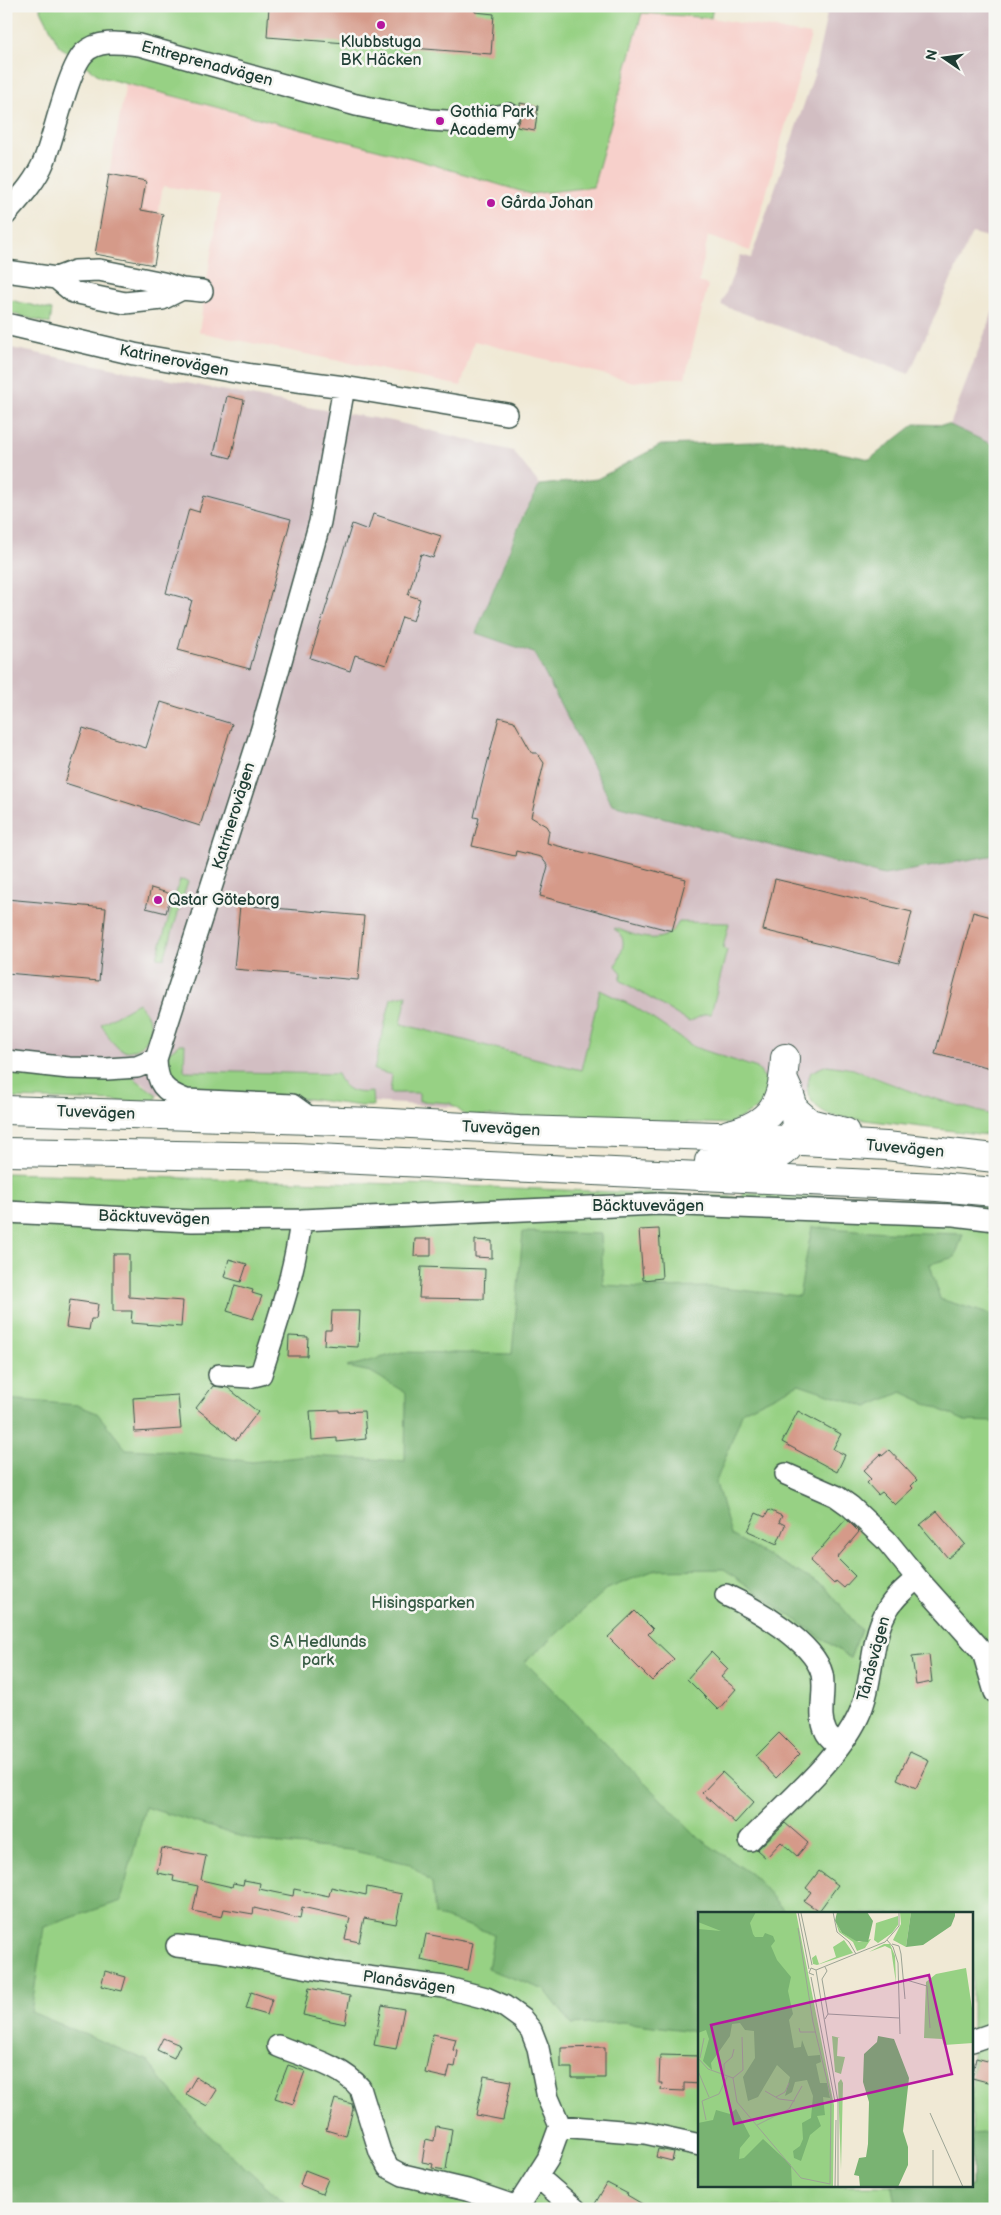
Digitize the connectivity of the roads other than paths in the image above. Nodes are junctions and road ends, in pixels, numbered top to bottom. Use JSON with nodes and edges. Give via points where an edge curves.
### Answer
{"nodes":[{"id":1,"x":509,"y":114,"type":"dead end"},
{"id":2,"x":6,"y":214,"type":"edge"},
{"id":3,"x":6,"y":271,"type":"edge"},
{"id":4,"x":192,"y":290,"type":"dead end"},
{"id":5,"x":6,"y":324,"type":"edge"},
{"id":6,"x":344,"y":387,"type":"junction"},
{"id":7,"x":506,"y":414,"type":"dead end"},
{"id":8,"x":156,"y":1059,"type":"junction"},
{"id":9,"x":6,"y":1061,"type":"edge"},
{"id":10,"x":6,"y":1110,"type":"edge"},
{"id":11,"x":795,"y":1110,"type":"junction"},
{"id":12,"x":313,"y":1120,"type":"junction"},
{"id":13,"x":717,"y":1136,"type":"junction"},
{"id":14,"x":792,"y":1141,"type":"junction"},
{"id":15,"x":6,"y":1152,"type":"edge"},
{"id":16,"x":995,"y":1152,"type":"edge"},
{"id":17,"x":995,"y":1158,"type":"edge"},
{"id":18,"x":674,"y":1174,"type":"junction"},
{"id":19,"x":995,"y":1192,"type":"edge"},
{"id":20,"x":6,"y":1212,"type":"edge"},
{"id":21,"x":301,"y":1220,"type":"junction"},
{"id":22,"x":995,"y":1220,"type":"edge"},
{"id":23,"x":220,"y":1375,"type":"dead end"},
{"id":24,"x":786,"y":1474,"type":"dead end"},
{"id":25,"x":917,"y":1578,"type":"junction"},
{"id":26,"x":726,"y":1595,"type":"dead end"},
{"id":27,"x":995,"y":1692,"type":"edge"},
{"id":28,"x":839,"y":1746,"type":"junction"},
{"id":29,"x":750,"y":1840,"type":"dead end"},
{"id":30,"x":177,"y":1946,"type":"dead end"},
{"id":31,"x":995,"y":2034,"type":"edge"},
{"id":32,"x":974,"y":2040,"type":"edge"},
{"id":33,"x":278,"y":2046,"type":"dead end"},
{"id":34,"x":560,"y":2126,"type":"junction"},
{"id":35,"x":698,"y":2145,"type":"edge"},
{"id":36,"x":538,"y":2177,"type":"junction"},
{"id":37,"x":517,"y":2208,"type":"edge"},
{"id":38,"x":576,"y":2209,"type":"edge"}],
"edges":[{"from":1,"to":2,"type":"street","name":"Entreprenadvägen","via":[[462,122],[430,120],[356,105],[139,45],[115,42],[84,53],[75,68],[43,162]]},
{"from":3,"to":4,"type":"street","via":[[56,278],[73,292],[125,303],[162,299]]},
{"from":5,"to":6,"type":"street","name":"Katrinerovägen","via":[[144,356],[252,376]]},
{"from":6,"to":7,"type":"street","name":"Katrinerovägen"},
{"from":6,"to":8,"type":"street","name":"Katrinerovägen","via":[[320,522],[261,732]]},
{"from":8,"to":9,"type":"street","via":[[137,1067],[107,1069]]},
{"from":8,"to":12,"type":"street","name":"Katrinerovägen","via":[[156,1076],[167,1091],[186,1100],[292,1105]]},
{"from":10,"to":12,"type":"main road","name":"Tuvevägen"},
{"from":11,"to":13,"type":"main road","via":[[785,1069],[773,1108],[765,1118],[756,1126]]},
{"from":11,"to":14,"type":"main road"},
{"from":11,"to":16,"type":"main road","via":[[810,1122],[847,1132],[979,1147]]},
{"from":12,"to":13,"type":"main road","name":"Tuvevägen"},
{"from":13,"to":14,"type":"main road","name":"Tuvevägen"},
{"from":14,"to":17,"type":"main road","name":"Tuvevägen","via":[[886,1146]]},
{"from":14,"to":18,"type":"main road","via":[[772,1157],[694,1161]]},
{"from":15,"to":18,"type":"main road","via":[[295,1157]]},
{"from":18,"to":19,"type":"main road"},
{"from":20,"to":21,"type":"street","name":"Bäcktuvevägen","via":[[192,1221]]},
{"from":21,"to":22,"type":"street","name":"Bäcktuvevägen","via":[[658,1204],[954,1215]]},
{"from":21,"to":23,"type":"street","via":[[290,1283],[261,1374],[248,1377]]},
{"from":24,"to":25,"type":"street","via":[[818,1487],[850,1506],[886,1540]]},
{"from":25,"to":27,"type":"street","via":[[983,1652]]},
{"from":25,"to":28,"type":"street","name":"Tånåsvägen","via":[[886,1611],[879,1628],[866,1696],[857,1719]]},
{"from":26,"to":28,"type":"street","via":[[760,1613],[812,1656],[824,1684],[826,1732]]},
{"from":28,"to":29,"type":"street","name":"Tånåsvägen"},
{"from":30,"to":34,"type":"street","name":"Planåsvägen","via":[[336,1973],[444,1987],[504,2006],[531,2030],[548,2098]]},
{"from":31,"to":32,"type":"street"},
{"from":33,"to":37,"type":"street","via":[[332,2068],[355,2082],[360,2088],[383,2161],[397,2173],[466,2190]]},
{"from":34,"to":35,"type":"street","via":[[645,2133]]},
{"from":34,"to":36,"type":"street"},
{"from":36,"to":37,"type":"street"},
{"from":36,"to":38,"type":"street"}]}
